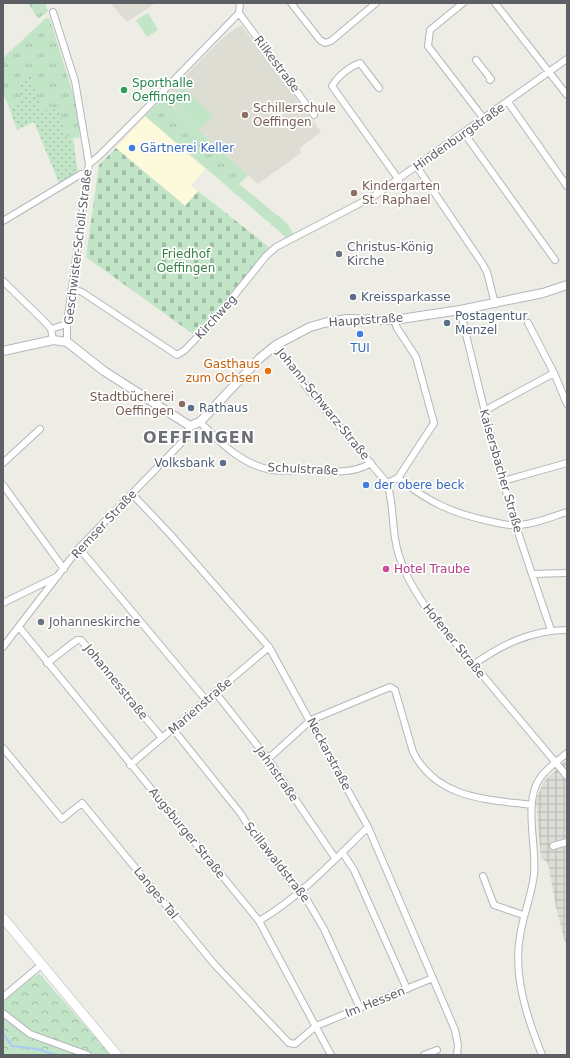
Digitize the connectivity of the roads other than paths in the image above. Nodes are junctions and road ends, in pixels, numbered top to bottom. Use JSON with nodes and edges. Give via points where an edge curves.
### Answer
{"nodes":[{"id":1,"x":240,"y":3,"type":"edge"},
{"id":2,"x":291,"y":3,"type":"edge"},
{"id":3,"x":463,"y":3,"type":"edge"},
{"id":4,"x":495,"y":3,"type":"edge"},
{"id":5,"x":374,"y":4,"type":"edge"},
{"id":6,"x":53,"y":12,"type":"dead end"},
{"id":7,"x":239,"y":13,"type":"junction"},
{"id":8,"x":476,"y":60,"type":"dead end"},
{"id":9,"x":567,"y":60,"type":"edge"},
{"id":10,"x":550,"y":72,"type":"junction"},
{"id":11,"x":490,"y":80,"type":"dead end"},
{"id":12,"x":379,"y":88,"type":"dead end"},
{"id":13,"x":567,"y":95,"type":"edge"},
{"id":14,"x":508,"y":102,"type":"junction"},
{"id":15,"x":314,"y":115,"type":"dead end"},
{"id":16,"x":484,"y":119,"type":"junction"},
{"id":17,"x":464,"y":133,"type":"junction"},
{"id":18,"x":89,"y":164,"type":"junction"},
{"id":19,"x":417,"y":167,"type":"junction"},
{"id":20,"x":88,"y":173,"type":"junction"},
{"id":21,"x":399,"y":180,"type":"junction"},
{"id":22,"x":566,"y":183,"type":"edge"},
{"id":23,"x":3,"y":221,"type":"edge"},
{"id":24,"x":555,"y":260,"type":"dead end"},
{"id":25,"x":251,"y":275,"type":"joint"},
{"id":26,"x":3,"y":280,"type":"edge"},
{"id":27,"x":567,"y":285,"type":"edge"},
{"id":28,"x":73,"y":289,"type":"junction"},
{"id":29,"x":495,"y":304,"type":"junction"},
{"id":30,"x":460,"y":310,"type":"junction"},
{"id":31,"x":394,"y":320,"type":"junction"},
{"id":32,"x":528,"y":323,"type":"dead end"},
{"id":33,"x":68,"y":324,"type":"junction"},
{"id":34,"x":51,"y":329,"type":"junction"},
{"id":35,"x":53,"y":340,"type":"junction"},
{"id":36,"x":67,"y":342,"type":"junction"},
{"id":37,"x":276,"y":345,"type":"junction"},
{"id":38,"x":3,"y":351,"type":"edge"},
{"id":39,"x":554,"y":373,"type":"junction"},
{"id":40,"x":567,"y":404,"type":"edge"},
{"id":41,"x":484,"y":410,"type":"junction"},
{"id":42,"x":200,"y":422,"type":"junction"},
{"id":43,"x":190,"y":426,"type":"junction"},
{"id":44,"x":40,"y":429,"type":"dead end"},
{"id":45,"x":3,"y":463,"type":"edge"},
{"id":46,"x":371,"y":463,"type":"junction"},
{"id":47,"x":567,"y":463,"type":"edge"},
{"id":48,"x":398,"y":478,"type":"junction"},
{"id":49,"x":503,"y":481,"type":"junction"},
{"id":50,"x":387,"y":483,"type":"junction"},
{"id":51,"x":3,"y":485,"type":"edge"},
{"id":52,"x":132,"y":494,"type":"junction"},
{"id":53,"x":567,"y":512,"type":"edge"},
{"id":54,"x":516,"y":526,"type":"junction"},
{"id":55,"x":79,"y":548,"type":"junction"},
{"id":56,"x":64,"y":569,"type":"junction"},
{"id":57,"x":567,"y":573,"type":"edge"},
{"id":58,"x":532,"y":574,"type":"junction"},
{"id":59,"x":59,"y":575,"type":"junction"},
{"id":60,"x":3,"y":603,"type":"edge"},
{"id":61,"x":19,"y":627,"type":"junction"},
{"id":62,"x":551,"y":630,"type":"junction"},
{"id":63,"x":567,"y":630,"type":"edge"},
{"id":64,"x":3,"y":647,"type":"edge"},
{"id":65,"x":269,"y":647,"type":"junction"},
{"id":66,"x":48,"y":663,"type":"junction"},
{"id":67,"x":473,"y":665,"type":"junction"},
{"id":68,"x":215,"y":692,"type":"junction"},
{"id":69,"x":206,"y":700,"type":"junction"},
{"id":70,"x":311,"y":720,"type":"junction"},
{"id":71,"x":173,"y":730,"type":"junction"},
{"id":72,"x":162,"y":738,"type":"junction"},
{"id":73,"x":3,"y":748,"type":"edge"},
{"id":74,"x":567,"y":753,"type":"edge"},
{"id":75,"x":268,"y":759,"type":"junction"},
{"id":76,"x":556,"y":763,"type":"junction"},
{"id":77,"x":130,"y":765,"type":"junction"},
{"id":78,"x":567,"y":776,"type":"edge"},
{"id":79,"x":531,"y":805,"type":"junction"},
{"id":80,"x":368,"y":827,"type":"junction"},
{"id":81,"x":567,"y":842,"type":"edge"},
{"id":82,"x":553,"y":846,"type":"dead end"},
{"id":83,"x":342,"y":852,"type":"junction"},
{"id":84,"x":335,"y":858,"type":"junction"},
{"id":85,"x":484,"y":876,"type":"dead end"},
{"id":86,"x":299,"y":892,"type":"junction"},
{"id":87,"x":523,"y":915,"type":"junction"},
{"id":88,"x":3,"y":918,"type":"edge"},
{"id":89,"x":259,"y":921,"type":"junction"},
{"id":90,"x":41,"y":965,"type":"junction"},
{"id":91,"x":433,"y":978,"type":"junction"},
{"id":92,"x":407,"y":988,"type":"junction"},
{"id":93,"x":3,"y":996,"type":"edge"},
{"id":94,"x":360,"y":1008,"type":"junction"},
{"id":95,"x":3,"y":1014,"type":"edge"},
{"id":96,"x":316,"y":1026,"type":"junction"},
{"id":97,"x":437,"y":1050,"type":"dead end"},
{"id":98,"x":88,"y":1055,"type":"edge"},
{"id":99,"x":117,"y":1055,"type":"edge"},
{"id":100,"x":331,"y":1055,"type":"edge"},
{"id":101,"x":424,"y":1055,"type":"edge"},
{"id":102,"x":457,"y":1055,"type":"edge"},
{"id":103,"x":542,"y":1055,"type":"edge"}],
"edges":[{"from":1,"to":7,"type":"street"},
{"from":2,"to":5,"type":"street","via":[[325,43],[331,41]]},
{"from":3,"to":16,"type":"street","via":[[430,30],[428,46]]},
{"from":4,"to":10,"type":"street"},
{"from":6,"to":18,"type":"street","name":"Geschwister-Scholl-Straße","via":[[75,81]]},
{"from":7,"to":15,"type":"street","name":"Rilkestraße"},
{"from":7,"to":18,"type":"street"},
{"from":8,"to":11,"type":"street","via":[[492,79]]},
{"from":9,"to":10,"type":"street","name":"Hindenburgstraße"},
{"from":10,"to":13,"type":"street"},
{"from":10,"to":14,"type":"street","name":"Hindenburgstraße"},
{"from":12,"to":21,"type":"street","via":[[360,63],[353,66],[332,86]]},
{"from":14,"to":16,"type":"street","name":"Hindenburgstraße"},
{"from":14,"to":22,"type":"street"},
{"from":16,"to":17,"type":"street","name":"Hindenburgstraße"},
{"from":17,"to":19,"type":"street","name":"Hindenburgstraße"},
{"from":17,"to":24,"type":"street"},
{"from":18,"to":20,"type":"street","name":"Geschwister-Scholl-Straße"},
{"from":19,"to":21,"type":"street","name":"Hindenburgstraße"},
{"from":19,"to":29,"type":"street","via":[[482,263],[487,272]]},
{"from":20,"to":23,"type":"street","via":[[81,174]]},
{"from":20,"to":28,"type":"street","name":"Geschwister-Scholl-Straße"},
{"from":21,"to":25,"type":"street","name":"Hindenburgstraße","via":[[374,196],[276,247]]},
{"from":25,"to":28,"type":"street","name":"Kirchweg","via":[[220,313],[185,350],[177,355],[82,292]]},
{"from":26,"to":34,"type":"street"},
{"from":27,"to":29,"type":"street","name":"Hauptstraße"},
{"from":28,"to":33,"type":"street","name":"Geschwister-Scholl-Straße"},
{"from":29,"to":30,"type":"street","name":"Hauptstraße"},
{"from":30,"to":31,"type":"street","name":"Hauptstraße"},
{"from":30,"to":41,"type":"street","name":"Kaisersbacher Straße"},
{"from":31,"to":37,"type":"street","name":"Hauptstraße","via":[[347,319],[324,323]]},
{"from":31,"to":48,"type":"street","via":[[416,357],[434,424]]},
{"from":32,"to":39,"type":"street"},
{"from":33,"to":34,"type":"street"},
{"from":33,"to":36,"type":"street","name":"Geschwister-Scholl-Straße"},
{"from":34,"to":35,"type":"street"},
{"from":35,"to":36,"type":"street"},
{"from":35,"to":38,"type":"street"},
{"from":36,"to":43,"type":"street","via":[[104,371]]},
{"from":37,"to":42,"type":"street","name":"Hauptstraße","via":[[260,358]]},
{"from":37,"to":46,"type":"street","name":"Johann-Schwarz-Straße","via":[[302,382]]},
{"from":39,"to":40,"type":"street"},
{"from":39,"to":41,"type":"street"},
{"from":41,"to":49,"type":"street","name":"Kaisersbacher Straße"},
{"from":42,"to":43,"type":"street"},
{"from":42,"to":46,"type":"street","name":"Schulstraße","via":[[240,458],[262,468],[347,472]]},
{"from":43,"to":52,"type":"street","name":"Remser Straße","via":[[186,438]]},
{"from":44,"to":45,"type":"street"},
{"from":46,"to":50,"type":"street","name":"Johann-Schwarz-Straße"},
{"from":47,"to":49,"type":"street"},
{"from":48,"to":50,"type":"street"},
{"from":48,"to":54,"type":"street","via":[[439,506],[463,516]]},
{"from":49,"to":54,"type":"street","name":"Kaisersbacher Straße"},
{"from":50,"to":67,"type":"street","name":"Hofener Straße","via":[[391,495],[395,539],[407,578],[426,609]]},
{"from":51,"to":56,"type":"street"},
{"from":52,"to":55,"type":"street","name":"Remser Straße"},
{"from":52,"to":65,"type":"street","name":"Neckarstraße"},
{"from":53,"to":54,"type":"street"},
{"from":54,"to":58,"type":"street","name":"Kaisersbacher Straße"},
{"from":55,"to":56,"type":"street","name":"Remser Straße"},
{"from":55,"to":69,"type":"street"},
{"from":56,"to":59,"type":"street","name":"Remser Straße"},
{"from":57,"to":58,"type":"street"},
{"from":58,"to":62,"type":"street","name":"Kaisersbacher Straße"},
{"from":59,"to":60,"type":"street","name":"Remser Straße"},
{"from":59,"to":61,"type":"street"},
{"from":61,"to":64,"type":"street"},
{"from":61,"to":66,"type":"street","name":"Augsburger Straße"},
{"from":62,"to":63,"type":"street"},
{"from":62,"to":67,"type":"street","via":[[530,634],[510,642]]},
{"from":65,"to":68,"type":"street","name":"Marienstraße"},
{"from":65,"to":70,"type":"street","name":"Neckarstraße"},
{"from":66,"to":72,"type":"street","name":"Johannesstraße","via":[[77,640],[81,640]]},
{"from":66,"to":77,"type":"street","name":"Augsburger Straße"},
{"from":67,"to":76,"type":"street","name":"Hofener Straße"},
{"from":68,"to":69,"type":"street","name":"Marienstraße"},
{"from":68,"to":75,"type":"street","name":"Jahnstraße"},
{"from":69,"to":71,"type":"street","name":"Marienstraße"},
{"from":70,"to":75,"type":"street"},
{"from":70,"to":79,"type":"street","via":[[386,687],[392,687],[413,752],[430,776],[442,786],[473,796]]},
{"from":70,"to":80,"type":"street","name":"Neckarstraße"},
{"from":71,"to":72,"type":"street","name":"Marienstraße"},
{"from":71,"to":86,"type":"street","name":"Scillawaldstraße","via":[[241,814]]},
{"from":72,"to":77,"type":"street","name":"Marienstraße"},
{"from":73,"to":96,"type":"street","name":"Langes Tal","via":[[62,820],[82,803],[215,965],[289,1043],[299,1042]]},
{"from":74,"to":76,"type":"street"},
{"from":75,"to":84,"type":"street","name":"Jahnstraße"},
{"from":76,"to":78,"type":"street","name":"Hofener Straße"},
{"from":76,"to":79,"type":"street","via":[[539,779]]},
{"from":77,"to":89,"type":"street","name":"Augsburger Straße"},
{"from":79,"to":87,"type":"street","via":[[536,860]]},
{"from":80,"to":83,"type":"street"},
{"from":80,"to":91,"type":"street","name":"Neckarstraße"},
{"from":81,"to":82,"type":"street"},
{"from":83,"to":84,"type":"street"},
{"from":83,"to":92,"type":"street","via":[[354,870]]},
{"from":84,"to":86,"type":"street"},
{"from":85,"to":87,"type":"street","via":[[494,905]]},
{"from":86,"to":89,"type":"street"},
{"from":86,"to":94,"type":"street","name":"Scillawaldstraße","via":[[307,900],[324,928]]},
{"from":87,"to":103,"type":"street","via":[[519,938],[519,969],[525,1005]]},
{"from":88,"to":90,"type":"main road"},
{"from":89,"to":96,"type":"street","name":"Augsburger Straße"},
{"from":90,"to":93,"type":"street"},
{"from":90,"to":99,"type":"main road"},
{"from":91,"to":92,"type":"street","name":"Im Hessen"},
{"from":91,"to":102,"type":"street","name":"Neckarstraße","via":[[456,1030]]},
{"from":92,"to":94,"type":"street","name":"Im Hessen"},
{"from":94,"to":96,"type":"street","name":"Im Hessen"},
{"from":95,"to":98,"type":"street","via":[[30,1034]]},
{"from":96,"to":100,"type":"street","name":"Augsburger Straße"},
{"from":97,"to":101,"type":"street"}]}
